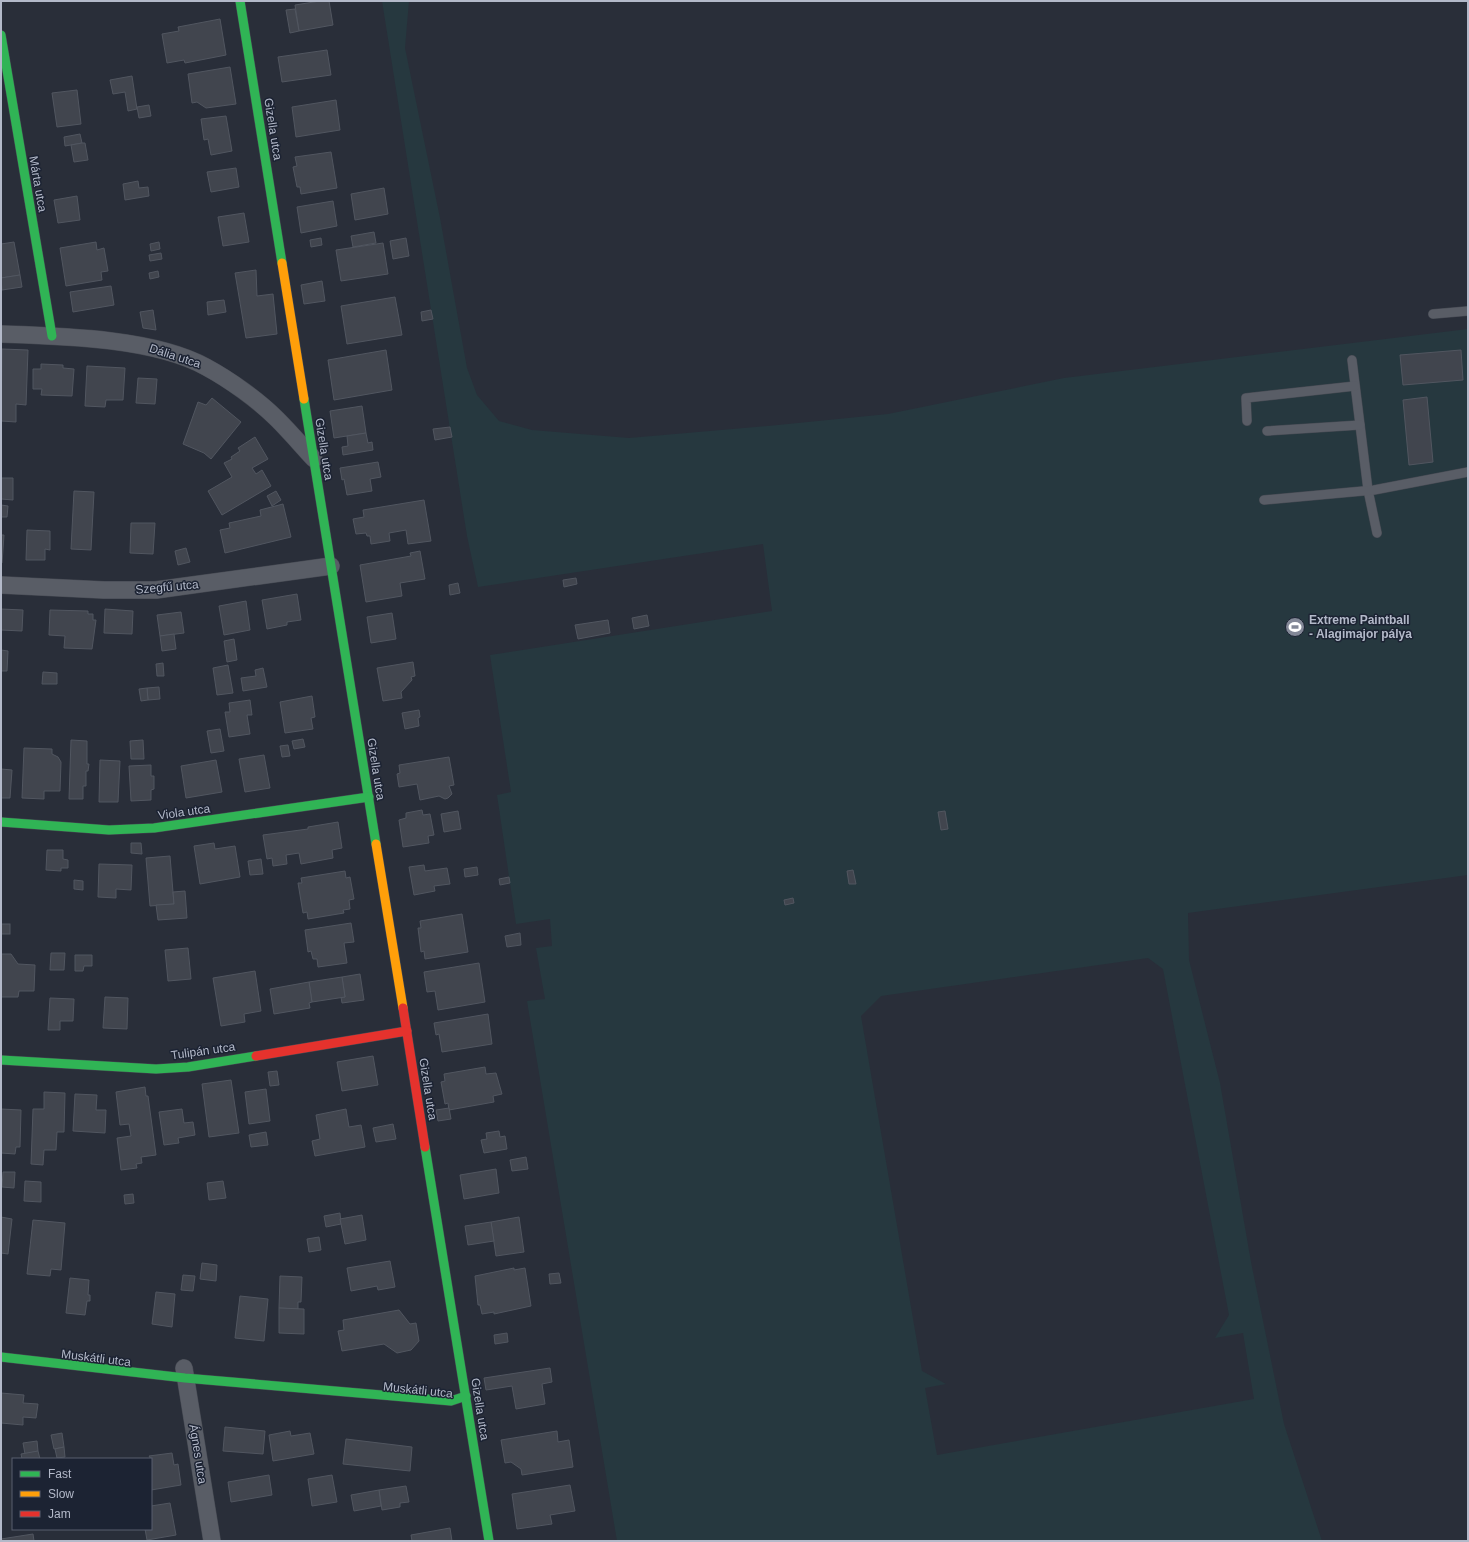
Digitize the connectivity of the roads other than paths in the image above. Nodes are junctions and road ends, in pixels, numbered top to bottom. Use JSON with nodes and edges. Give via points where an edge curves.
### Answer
{"nodes":[{"id":1,"x":240,"y":1,"type":"edge"},
{"id":2,"x":1,"y":35,"type":"edge"},
{"id":3,"x":1468,"y":311,"type":"edge"},
{"id":4,"x":1433,"y":314,"type":"dead end"},
{"id":5,"x":1,"y":334,"type":"edge"},
{"id":6,"x":52,"y":336,"type":"junction"},
{"id":7,"x":1352,"y":360,"type":"dead end"},
{"id":8,"x":1355,"y":386,"type":"junction"},
{"id":9,"x":1247,"y":421,"type":"dead end"},
{"id":10,"x":1360,"y":425,"type":"junction"},
{"id":11,"x":1267,"y":431,"type":"dead end"},
{"id":12,"x":314,"y":459,"type":"junction"},
{"id":13,"x":1468,"y":472,"type":"edge"},
{"id":14,"x":1368,"y":490,"type":"junction"},
{"id":15,"x":1264,"y":500,"type":"dead end"},
{"id":16,"x":1377,"y":532,"type":"dead end"},
{"id":17,"x":331,"y":566,"type":"junction"},
{"id":18,"x":1,"y":585,"type":"edge"},
{"id":19,"x":369,"y":797,"type":"junction"},
{"id":20,"x":1,"y":822,"type":"edge"},
{"id":21,"x":406,"y":1031,"type":"junction"},
{"id":22,"x":1,"y":1060,"type":"edge"},
{"id":23,"x":1,"y":1347,"type":"edge"},
{"id":24,"x":1,"y":1357,"type":"edge"},
{"id":25,"x":185,"y":1373,"type":"junction"},
{"id":26,"x":466,"y":1396,"type":"junction"},
{"id":27,"x":212,"y":1541,"type":"edge"},
{"id":28,"x":489,"y":1541,"type":"edge"}],
"edges":[{"from":1,"to":12,"type":"street","name":"Gizella utca"},
{"from":2,"to":6,"type":"street","name":"Márta utca"},
{"from":3,"to":4,"type":"lane"},
{"from":5,"to":6,"type":"street","name":"Dália utca"},
{"from":6,"to":12,"type":"street","name":"Dália utca","via":[[139,345],[205,366],[277,418]]},
{"from":7,"to":8,"type":"lane"},
{"from":8,"to":9,"type":"lane","via":[[1246,398]]},
{"from":8,"to":10,"type":"lane"},
{"from":10,"to":11,"type":"lane"},
{"from":10,"to":14,"type":"lane"},
{"from":12,"to":17,"type":"street","name":"Gizella utca"},
{"from":13,"to":14,"type":"lane"},
{"from":14,"to":15,"type":"lane"},
{"from":14,"to":16,"type":"lane"},
{"from":17,"to":18,"type":"street","name":"Szegfű utca","via":[[156,590]]},
{"from":17,"to":19,"type":"street","name":"Gizella utca"},
{"from":19,"to":20,"type":"street","name":"Viola utca","via":[[131,830]]},
{"from":19,"to":21,"type":"street","name":"Gizella utca"},
{"from":21,"to":22,"type":"street","name":"Tulipán utca","via":[[188,1067],[162,1069]]},
{"from":21,"to":26,"type":"street","name":"Gizella utca"},
{"from":23,"to":25,"type":"street","name":"Muskátli utca"},
{"from":24,"to":25,"type":"street","name":"Muskátli utca"},
{"from":25,"to":26,"type":"street","name":"Muskátli utca"},
{"from":25,"to":27,"type":"street","name":"Ágnes utca"},
{"from":26,"to":28,"type":"street","name":"Gizella utca"}]}
